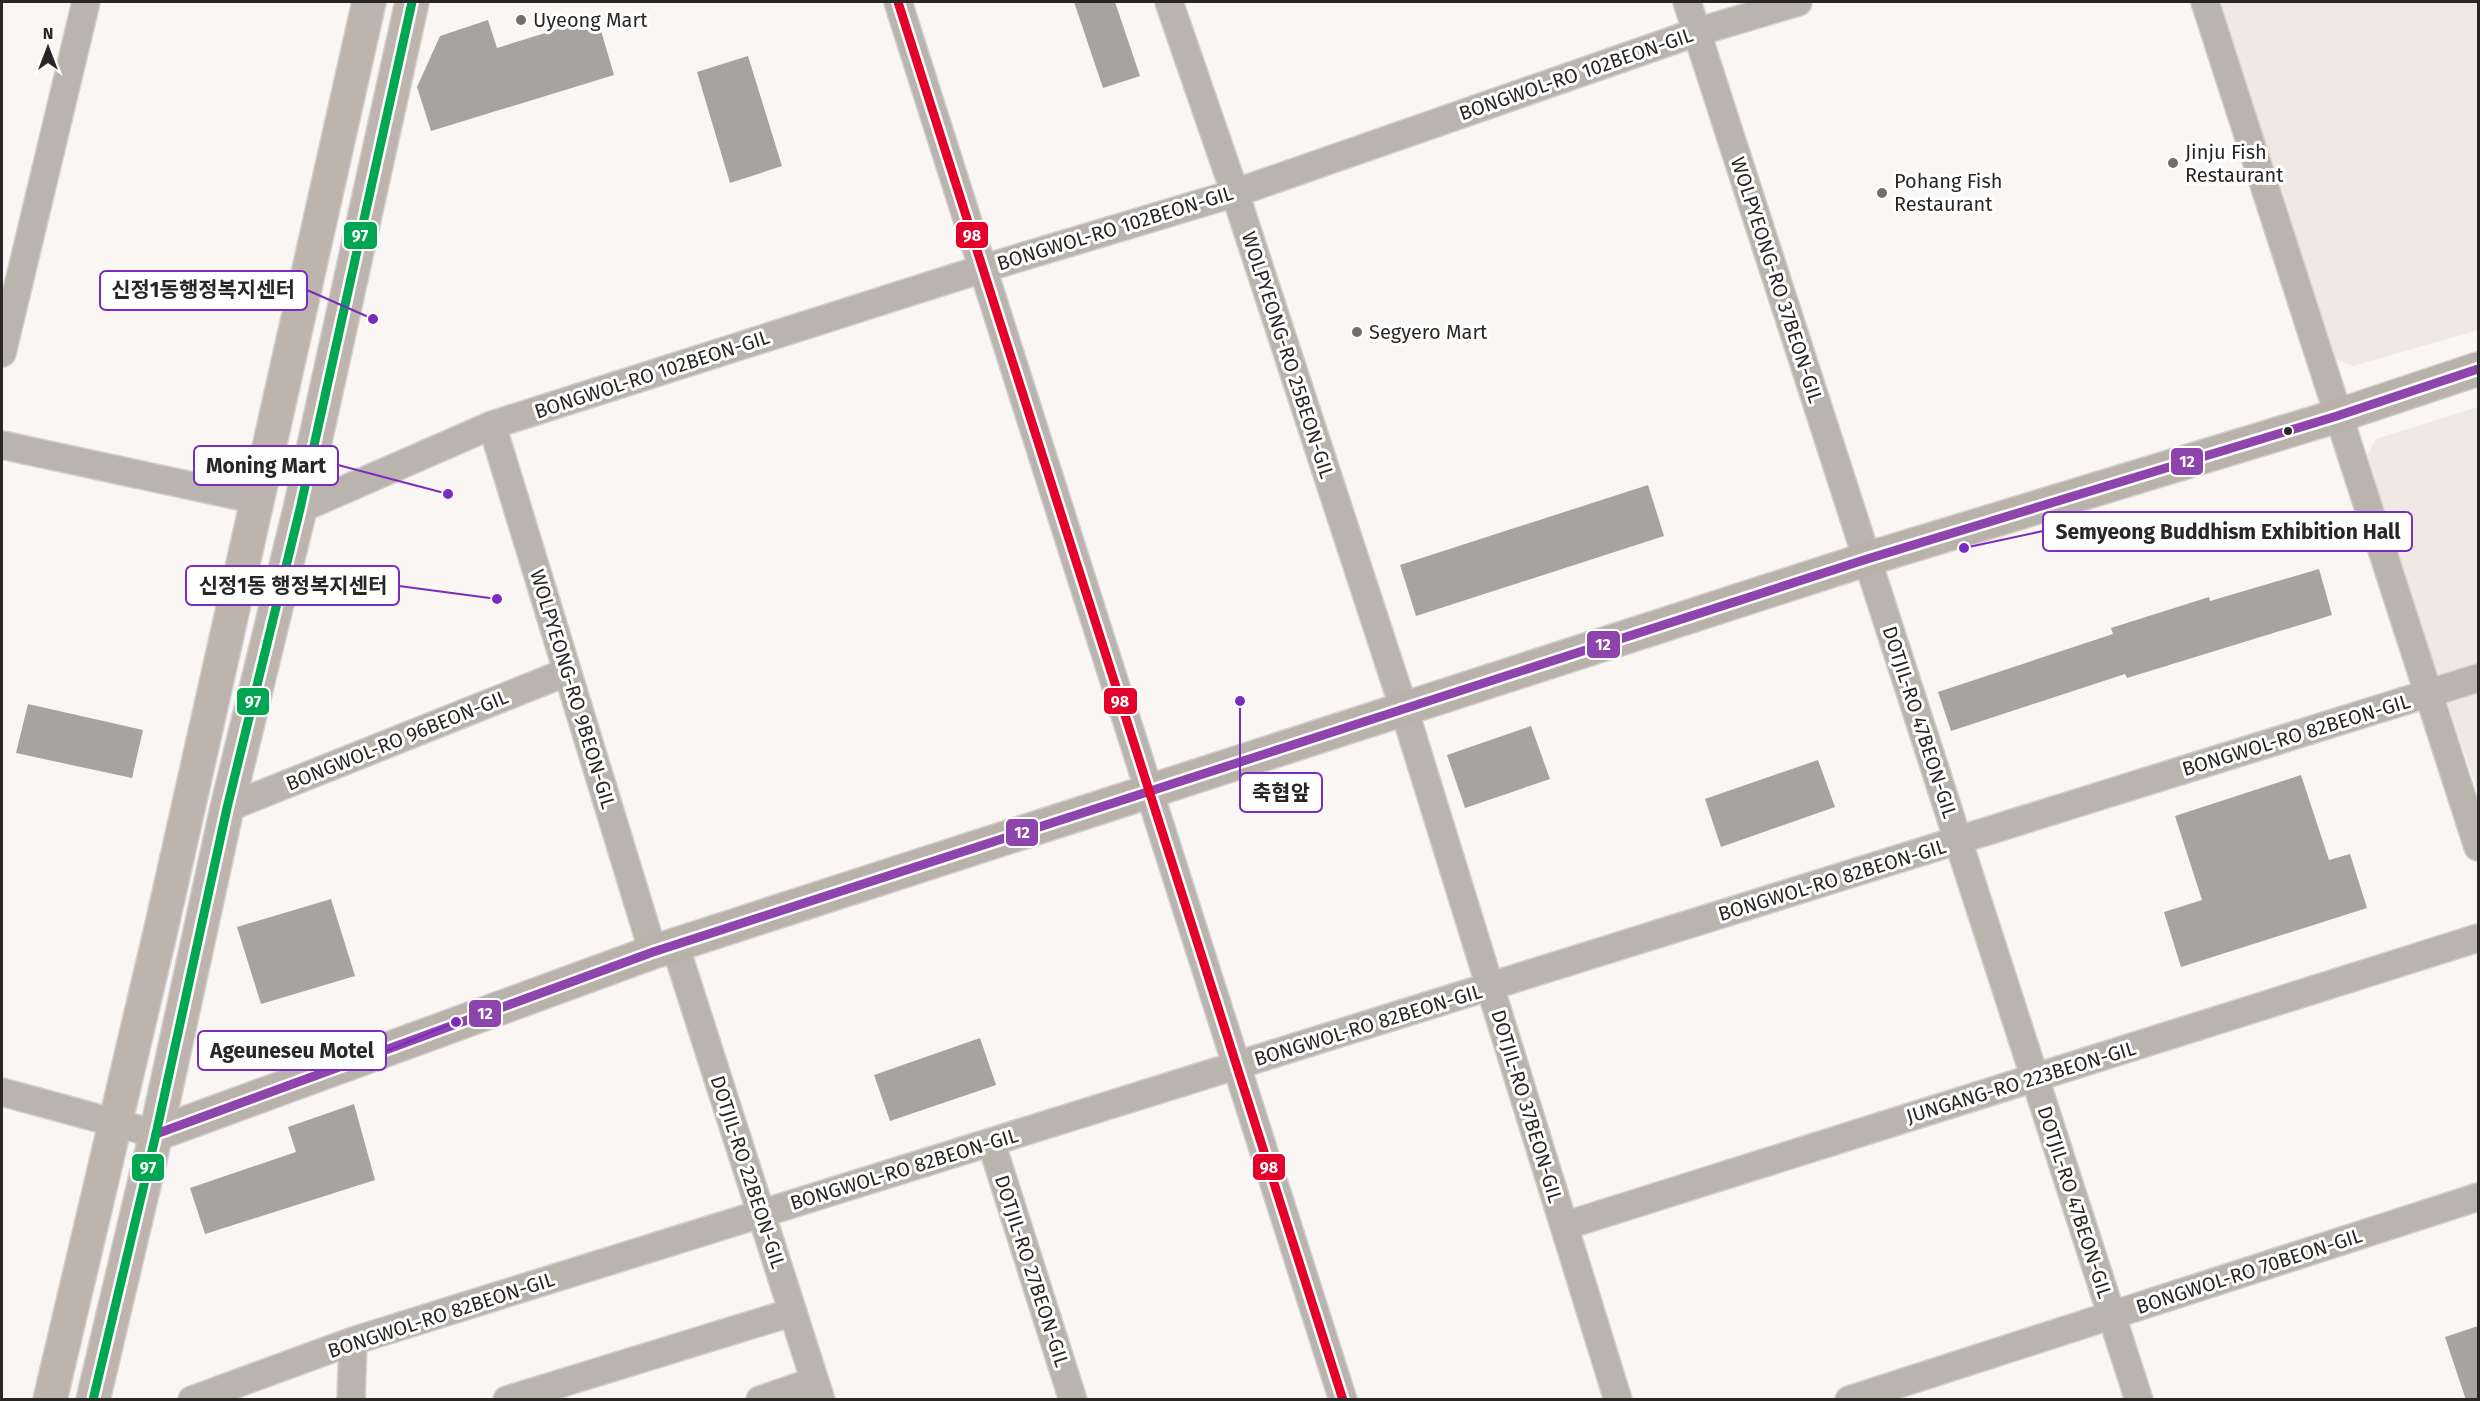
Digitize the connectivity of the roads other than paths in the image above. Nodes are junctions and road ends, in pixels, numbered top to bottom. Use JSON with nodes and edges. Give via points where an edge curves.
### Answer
{"nodes":[{"id":1,"x":86,"y":2,"type":"edge"},
{"id":2,"x":369,"y":2,"type":"edge"},
{"id":3,"x":411,"y":2,"type":"edge"},
{"id":4,"x":898,"y":2,"type":"edge"},
{"id":5,"x":1169,"y":2,"type":"edge"},
{"id":6,"x":1687,"y":2,"type":"edge"},
{"id":7,"x":1798,"y":2,"type":"edge"},
{"id":8,"x":2205,"y":2,"type":"edge"},
{"id":9,"x":1697,"y":32,"type":"junction"},
{"id":10,"x":1235,"y":193,"type":"junction"},
{"id":11,"x":985,"y":268,"type":"junction"},
{"id":12,"x":2,"y":353,"type":"edge"},
{"id":13,"x":2478,"y":369,"type":"edge"},
{"id":14,"x":282,"y":390,"type":"junction"},
{"id":15,"x":324,"y":398,"type":"junction"},
{"id":16,"x":2337,"y":416,"type":"junction"},
{"id":17,"x":492,"y":425,"type":"junction"},
{"id":18,"x":2,"y":445,"type":"edge"},
{"id":19,"x":257,"y":500,"type":"junction"},
{"id":20,"x":300,"y":509,"type":"junction"},
{"id":21,"x":1867,"y":559,"type":"junction"},
{"id":22,"x":567,"y":672,"type":"junction"},
{"id":23,"x":2478,"y":678,"type":"edge"},
{"id":24,"x":2428,"y":694,"type":"junction"},
{"id":25,"x":1404,"y":709,"type":"junction"},
{"id":26,"x":1151,"y":791,"type":"junction"},
{"id":27,"x":227,"y":808,"type":"junction"},
{"id":28,"x":1958,"y":841,"type":"junction"},
{"id":29,"x":2478,"y":847,"type":"edge"},
{"id":30,"x":2478,"y":938,"type":"edge"},
{"id":31,"x":664,"y":949,"type":"junction"},
{"id":32,"x":1490,"y":987,"type":"junction"},
{"id":33,"x":1238,"y":1065,"type":"junction"},
{"id":34,"x":2035,"y":1078,"type":"junction"},
{"id":35,"x":2,"y":1092,"type":"edge"},
{"id":36,"x":115,"y":1122,"type":"junction"},
{"id":37,"x":156,"y":1134,"type":"junction"},
{"id":38,"x":991,"y":1142,"type":"junction"},
{"id":39,"x":2478,"y":1197,"type":"edge"},
{"id":40,"x":761,"y":1214,"type":"junction"},
{"id":41,"x":1564,"y":1226,"type":"junction"},
{"id":42,"x":793,"y":1312,"type":"junction"},
{"id":43,"x":2111,"y":1315,"type":"junction"},
{"id":44,"x":353,"y":1341,"type":"junction"},
{"id":45,"x":818,"y":1390,"type":"edge"},
{"id":46,"x":50,"y":1400,"type":"edge"},
{"id":47,"x":93,"y":1400,"type":"edge"},
{"id":48,"x":192,"y":1400,"type":"edge"},
{"id":49,"x":351,"y":1400,"type":"edge"},
{"id":50,"x":507,"y":1400,"type":"edge"},
{"id":51,"x":760,"y":1400,"type":"edge"},
{"id":52,"x":1073,"y":1400,"type":"edge"},
{"id":53,"x":1344,"y":1400,"type":"edge"},
{"id":54,"x":1618,"y":1400,"type":"edge"},
{"id":55,"x":1849,"y":1400,"type":"edge"},
{"id":56,"x":2139,"y":1400,"type":"edge"}],
"edges":[{"from":1,"to":12,"type":"street"},
{"from":2,"to":14,"type":"main road"},
{"from":3,"to":15,"type":"main road"},
{"from":4,"to":11,"type":"street"},
{"from":5,"to":10,"type":"street","name":"WOLPYEONG-RO 25BEON-GIL"},
{"from":6,"to":9,"type":"street","name":"WOLPYEONG-RO 37BEON-GIL"},
{"from":7,"to":9,"type":"street","name":"BONGWOL-RO 102BEON-GIL"},
{"from":8,"to":16,"type":"street"},
{"from":9,"to":10,"type":"street","name":"BONGWOL-RO 102BEON-GIL"},
{"from":9,"to":21,"type":"street","name":"WOLPYEONG-RO 37BEON-GIL"},
{"from":10,"to":11,"type":"street","name":"BONGWOL-RO 102BEON-GIL"},
{"from":10,"to":25,"type":"street","name":"WOLPYEONG-RO 25BEON-GIL"},
{"from":11,"to":17,"type":"street","name":"BONGWOL-RO 102BEON-GIL"},
{"from":11,"to":26,"type":"street"},
{"from":13,"to":16,"type":"main road"},
{"from":14,"to":15,"type":"main road","via":[[272,462],[273,474],[284,485],[292,483],[302,469]]},
{"from":14,"to":19,"type":"main road"},
{"from":15,"to":20,"type":"main road"},
{"from":16,"to":21,"type":"main road"},
{"from":16,"to":24,"type":"street"},
{"from":17,"to":20,"type":"street","name":"BONGWOL-RO 102BEON-GIL"},
{"from":17,"to":22,"type":"street","name":"WOLPYEONG-RO 9BEON-GIL"},
{"from":18,"to":19,"type":"street"},
{"from":19,"to":36,"type":"main road"},
{"from":20,"to":27,"type":"main road"},
{"from":21,"to":25,"type":"main road"},
{"from":21,"to":28,"type":"street","name":"DOTJIL-RO 47BEON-GIL"},
{"from":22,"to":27,"type":"street","name":"BONGWOL-RO 96BEON-GIL"},
{"from":22,"to":31,"type":"street","name":"WOLPYEONG-RO 9BEON-GIL"},
{"from":23,"to":24,"type":"street","name":"BONGWOL-RO 82BEON-GIL"},
{"from":24,"to":28,"type":"street","name":"BONGWOL-RO 82BEON-GIL"},
{"from":24,"to":29,"type":"street"},
{"from":25,"to":26,"type":"main road"},
{"from":25,"to":32,"type":"street","name":"DOTJIL-RO 37BEON-GIL"},
{"from":26,"to":31,"type":"main road"},
{"from":26,"to":33,"type":"street"},
{"from":27,"to":37,"type":"main road"},
{"from":28,"to":32,"type":"street","name":"BONGWOL-RO 82BEON-GIL"},
{"from":28,"to":34,"type":"street","name":"DOTJIL-RO 47BEON-GIL"},
{"from":30,"to":34,"type":"street","name":"JUNGANG-RO 223BEON-GIL"},
{"from":31,"to":37,"type":"main road"},
{"from":31,"to":40,"type":"street","name":"DOTJIL-RO 22BEON-GIL"},
{"from":32,"to":33,"type":"street","name":"BONGWOL-RO 82BEON-GIL"},
{"from":32,"to":41,"type":"street","name":"DOTJIL-RO 37BEON-GIL"},
{"from":33,"to":38,"type":"street","name":"BONGWOL-RO 82BEON-GIL"},
{"from":33,"to":53,"type":"street"},
{"from":34,"to":41,"type":"street","name":"JUNGANG-RO 223BEON-GIL"},
{"from":34,"to":43,"type":"street","name":"DOTJIL-RO 47BEON-GIL"},
{"from":35,"to":36,"type":"street"},
{"from":36,"to":37,"type":"street"},
{"from":36,"to":46,"type":"main road"},
{"from":37,"to":47,"type":"main road"},
{"from":38,"to":40,"type":"street","name":"BONGWOL-RO 82BEON-GIL"},
{"from":38,"to":52,"type":"street","name":"DOTJIL-RO 27BEON-GIL"},
{"from":39,"to":43,"type":"street","name":"BONGWOL-RO 70BEON-GIL"},
{"from":40,"to":42,"type":"street","name":"DOTJIL-RO 22BEON-GIL"},
{"from":40,"to":44,"type":"street","name":"BONGWOL-RO 82BEON-GIL"},
{"from":41,"to":54,"type":"street","name":"DOTJIL-RO 37BEON-GIL"},
{"from":42,"to":45,"type":"street","name":"DOTJIL-RO 22BEON-GIL"},
{"from":42,"to":50,"type":"street"},
{"from":43,"to":55,"type":"street","name":"BONGWOL-RO 70BEON-GIL"},
{"from":43,"to":56,"type":"street","name":"DOTJIL-RO 47BEON-GIL"},
{"from":44,"to":48,"type":"street","name":"BONGWOL-RO 82BEON-GIL"},
{"from":44,"to":49,"type":"street"},
{"from":45,"to":51,"type":"street"}]}
